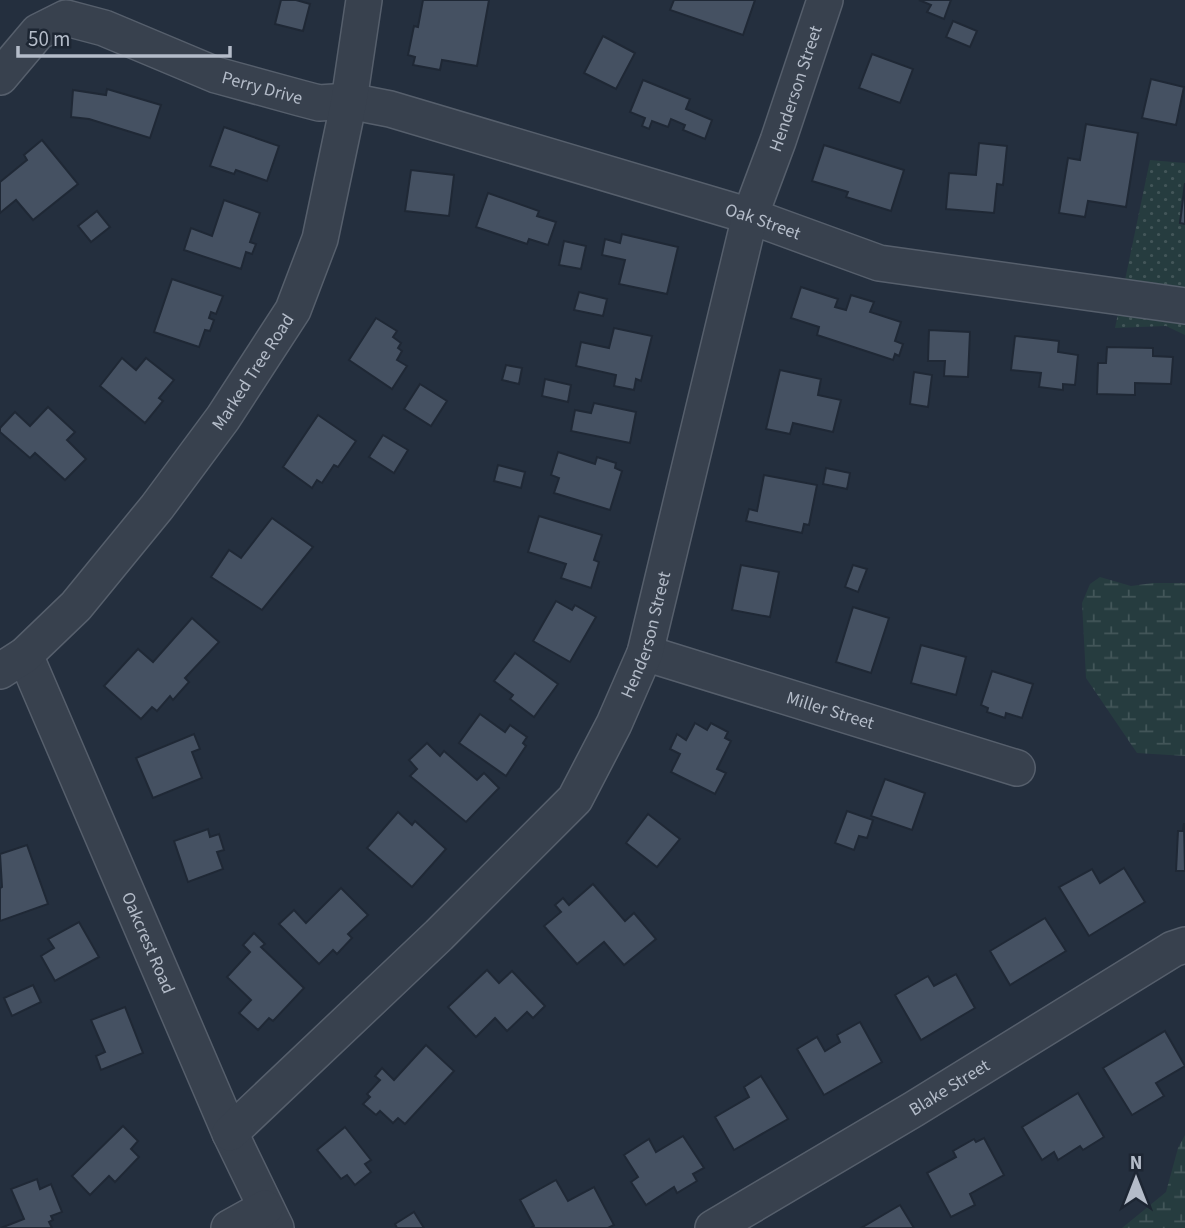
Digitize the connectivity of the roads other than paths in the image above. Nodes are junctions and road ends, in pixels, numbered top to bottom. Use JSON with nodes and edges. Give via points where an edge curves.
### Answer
{"nodes":[{"id":1,"x":364,"y":0,"type":"edge"},
{"id":2,"x":825,"y":0,"type":"edge"},
{"id":3,"x":0,"y":77,"type":"edge"},
{"id":4,"x":349,"y":101,"type":"junction"},
{"id":5,"x":750,"y":216,"type":"junction"},
{"id":6,"x":1185,"y":306,"type":"edge"},
{"id":7,"x":645,"y":653,"type":"junction"},
{"id":8,"x":12,"y":663,"type":"edge"},
{"id":9,"x":1017,"y":768,"type":"dead end"},
{"id":10,"x":1185,"y":945,"type":"edge"},
{"id":11,"x":230,"y":1133,"type":"junction"},
{"id":12,"x":270,"y":1218,"type":"edge"},
{"id":13,"x":229,"y":1228,"type":"edge"},
{"id":14,"x":713,"y":1228,"type":"edge"}],
"edges":[{"from":1,"to":4,"type":"street","name":"Marked Tree Road"},
{"from":2,"to":5,"type":"street","name":"Henderson Street"},
{"from":3,"to":4,"type":"street","name":"Perry Drive","via":[[38,32],[66,18],[104,28],[216,75],[319,103]]},
{"from":4,"to":5,"type":"street","name":"Oak Street","via":[[390,109]]},
{"from":4,"to":8,"type":"street","name":"Marked Tree Road","via":[[320,239],[293,310],[223,418],[157,507],[76,606]]},
{"from":5,"to":6,"type":"street","name":"Oak Street","via":[[879,263]]},
{"from":5,"to":7,"type":"street","name":"Henderson Street"},
{"from":7,"to":9,"type":"street","name":"Miller Street"},
{"from":7,"to":11,"type":"street","name":"Henderson Street","via":[[575,799]]},
{"from":8,"to":11,"type":"street","name":"Oakcrest Road"},
{"from":10,"to":14,"type":"street","name":"Blake Street"},
{"from":11,"to":12,"type":"street","name":"Oakcrest Road"},
{"from":12,"to":13,"type":"street"}]}
